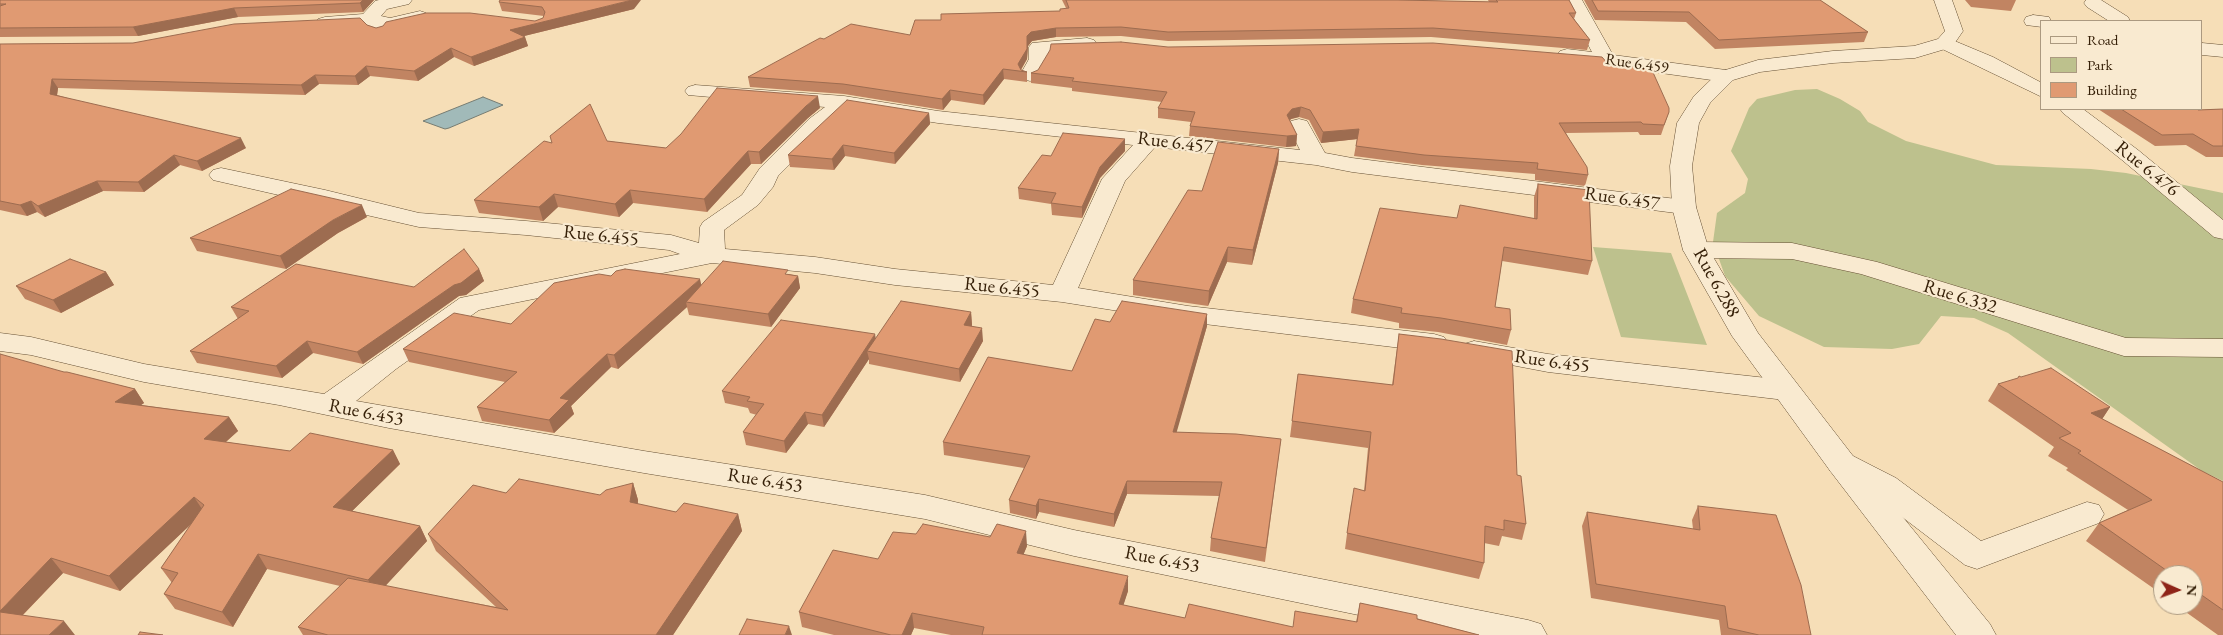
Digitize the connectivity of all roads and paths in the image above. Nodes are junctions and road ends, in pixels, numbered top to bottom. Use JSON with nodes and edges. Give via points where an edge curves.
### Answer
{"nodes":[{"id":1,"x":403,"y":0,"type":"edge"},
{"id":2,"x":1572,"y":0,"type":"edge"},
{"id":3,"x":1943,"y":0,"type":"edge"},
{"id":4,"x":380,"y":2,"type":"edge"},
{"id":5,"x":2093,"y":3,"type":"dead end"},
{"id":6,"x":437,"y":15,"type":"edge"},
{"id":7,"x":369,"y":19,"type":"junction"},
{"id":8,"x":2119,"y":20,"type":"edge"},
{"id":9,"x":308,"y":23,"type":"edge"},
{"id":10,"x":390,"y":38,"type":"edge"},
{"id":11,"x":1945,"y":43,"type":"junction"},
{"id":12,"x":1102,"y":44,"type":"edge"},
{"id":13,"x":2203,"y":49,"type":"edge"},
{"id":14,"x":2223,"y":51,"type":"edge"},
{"id":15,"x":1551,"y":54,"type":"edge"},
{"id":16,"x":1605,"y":59,"type":"junction"},
{"id":17,"x":1030,"y":74,"type":"edge"},
{"id":18,"x":1726,"y":76,"type":"junction"},
{"id":19,"x":695,"y":90,"type":"dead end"},
{"id":20,"x":2040,"y":90,"type":"edge"},
{"id":21,"x":844,"y":102,"type":"junction"},
{"id":22,"x":2071,"y":110,"type":"edge"},
{"id":23,"x":1299,"y":126,"type":"dead end"},
{"id":24,"x":1148,"y":140,"type":"junction"},
{"id":25,"x":1316,"y":158,"type":"junction"},
{"id":26,"x":221,"y":175,"type":"dead end"},
{"id":27,"x":1684,"y":207,"type":"junction"},
{"id":28,"x":2223,"y":232,"type":"edge"},
{"id":29,"x":1696,"y":250,"type":"junction"},
{"id":30,"x":712,"y":255,"type":"junction"},
{"id":31,"x":1062,"y":294,"type":"junction"},
{"id":32,"x":0,"y":342,"type":"edge"},
{"id":33,"x":2223,"y":348,"type":"edge"},
{"id":34,"x":1785,"y":390,"type":"junction"},
{"id":35,"x":328,"y":406,"type":"junction"},
{"id":36,"x":1842,"y":464,"type":"junction"},
{"id":37,"x":2087,"y":514,"type":"dead end"},
{"id":38,"x":1528,"y":635,"type":"edge"},
{"id":39,"x":1977,"y":635,"type":"edge"}],
"edges":[{"from":1,"to":4,"type":"street"},
{"from":2,"to":16,"type":"street"},
{"from":3,"to":11,"type":"street","via":[[1954,31]]},
{"from":4,"to":7,"type":"street"},
{"from":5,"to":8,"type":"street"},
{"from":6,"to":7,"type":"street","via":[[390,24]]},
{"from":7,"to":9,"type":"street"},
{"from":7,"to":10,"type":"street"},
{"from":11,"to":18,"type":"street","name":"Rue 6.288","via":[[1915,52],[1758,66]]},
{"from":11,"to":20,"type":"street"},
{"from":12,"to":17,"type":"street","via":[[1039,47],[1039,59]]},
{"from":13,"to":14,"type":"street"},
{"from":15,"to":16,"type":"street","name":"Rue 6.459"},
{"from":16,"to":18,"type":"street","name":"Rue 6.459"},
{"from":18,"to":27,"type":"street","name":"Rue 6.288","via":[[1701,100],[1688,123],[1681,166]]},
{"from":19,"to":21,"type":"street","name":"Rue 6.457"},
{"from":21,"to":24,"type":"street","name":"Rue 6.457","via":[[938,117]]},
{"from":21,"to":30,"type":"street","via":[[768,173],[750,200],[712,228]]},
{"from":22,"to":28,"type":"street","name":"Rue 6.476"},
{"from":23,"to":25,"type":"street"},
{"from":24,"to":25,"type":"street","name":"Rue 6.457"},
{"from":24,"to":31,"type":"street","via":[[1114,179]]},
{"from":25,"to":27,"type":"street","name":"Rue 6.457"},
{"from":26,"to":30,"type":"street","name":"Rue 6.455","via":[[419,220],[671,243]]},
{"from":27,"to":29,"type":"street","name":"Rue 6.288"},
{"from":29,"to":33,"type":"street","name":"Rue 6.332","via":[[1792,251],[1868,268],[2124,347]]},
{"from":29,"to":34,"type":"street","name":"Rue 6.288","via":[[1746,336]]},
{"from":30,"to":31,"type":"street","name":"Rue 6.455"},
{"from":30,"to":35,"type":"street","via":[[470,304]]},
{"from":31,"to":34,"type":"street","name":"Rue 6.455","via":[[1188,314],[1438,343],[1548,363]]},
{"from":32,"to":35,"type":"street","name":"Rue 6.453","via":[[31,346],[144,373]]},
{"from":34,"to":36,"type":"street","name":"Rue 6.288"},
{"from":35,"to":38,"type":"street","name":"Rue 6.453","via":[[644,462],[926,507],[1074,543]]},
{"from":36,"to":37,"type":"street","via":[[1884,486],[1977,556]]},
{"from":36,"to":39,"type":"street","name":"Rue 6.288"}]}
